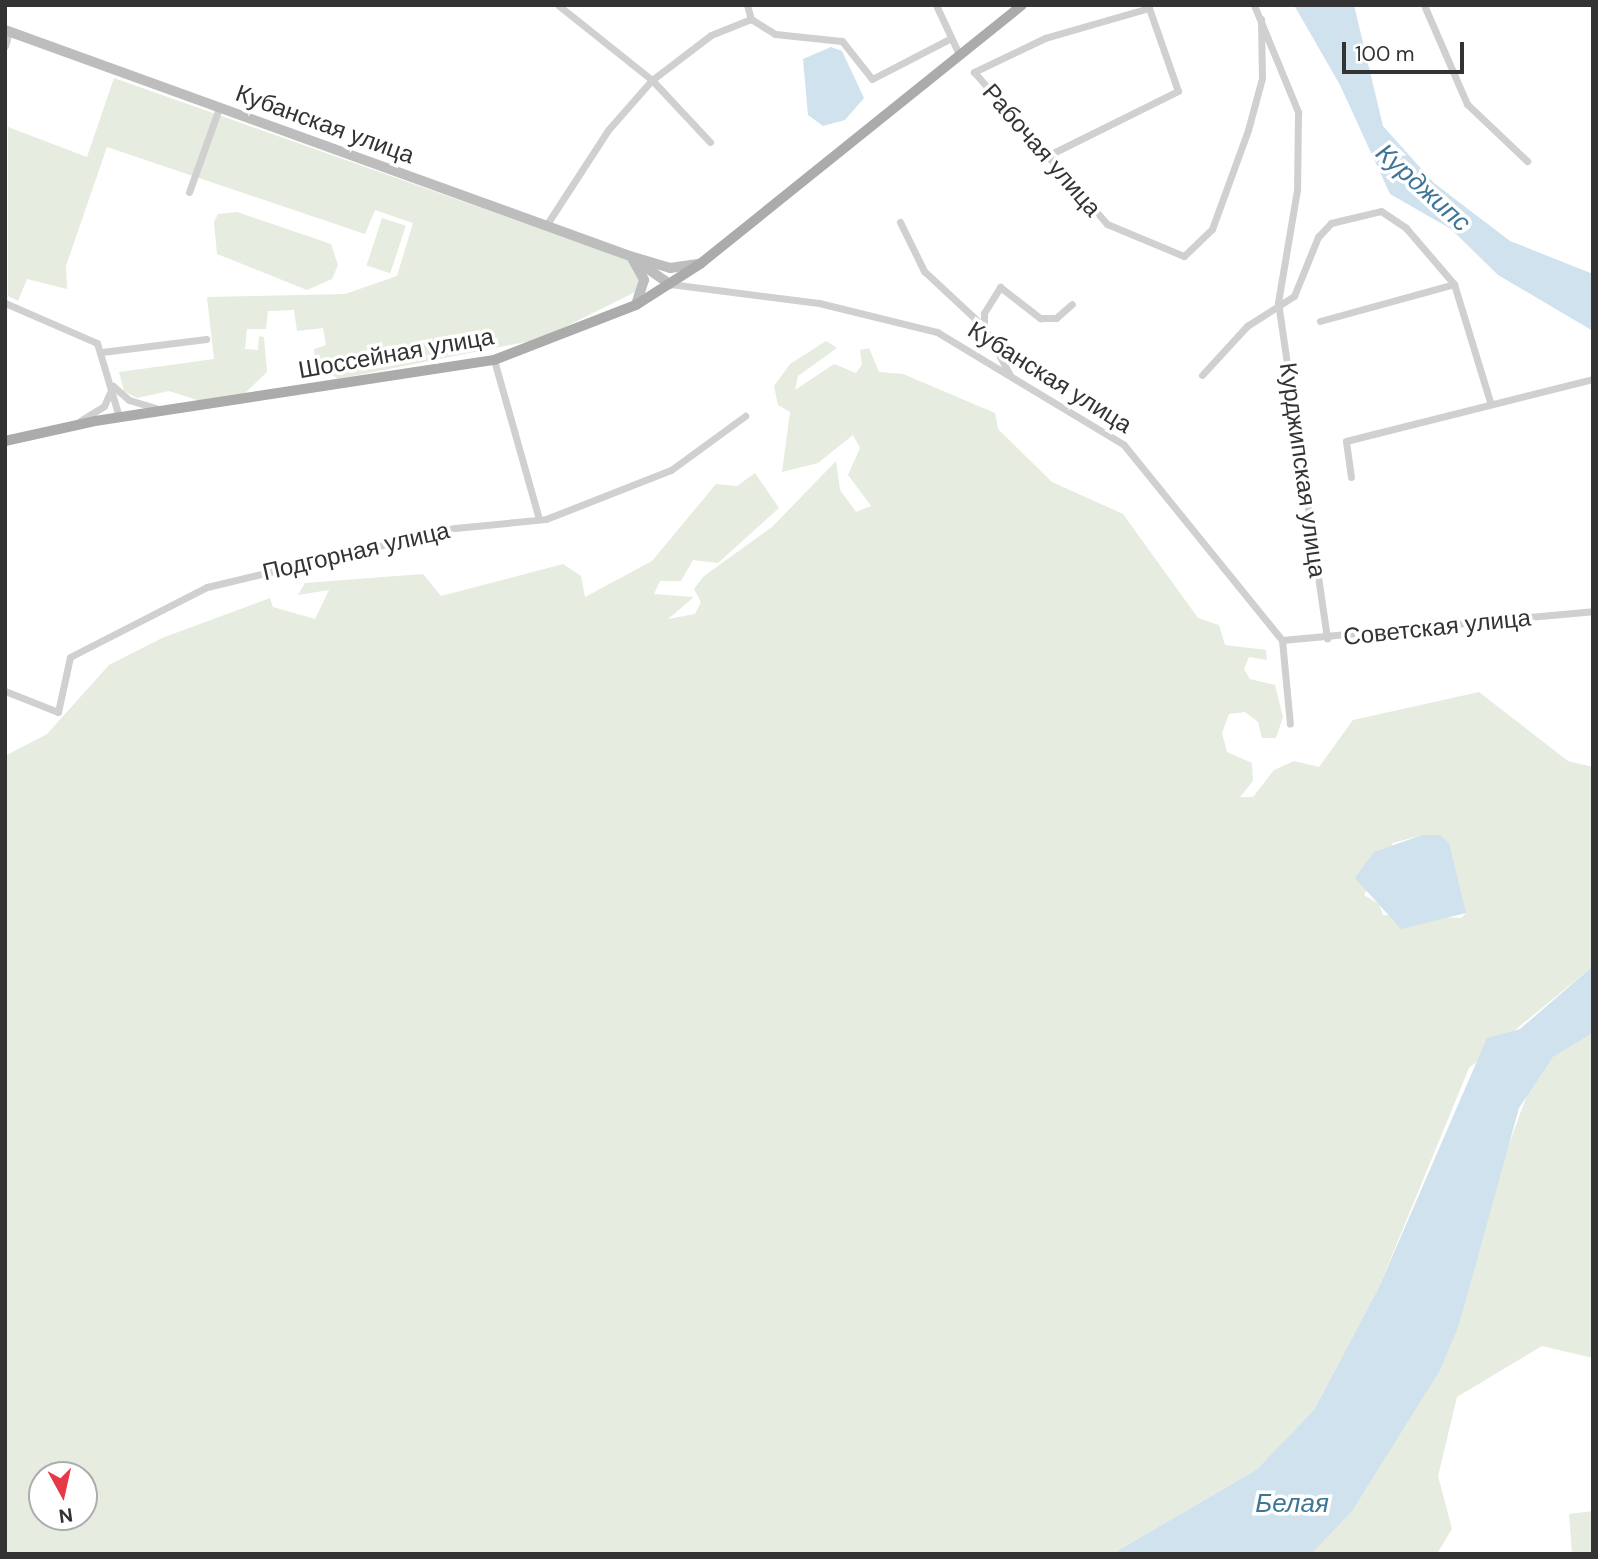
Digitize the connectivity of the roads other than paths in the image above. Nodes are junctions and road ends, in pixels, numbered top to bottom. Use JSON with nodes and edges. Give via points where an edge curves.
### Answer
{"nodes":[{"id":1,"x":558,"y":5,"type":"edge"},
{"id":2,"x":747,"y":5,"type":"edge"},
{"id":3,"x":936,"y":5,"type":"edge"},
{"id":4,"x":1022,"y":5,"type":"edge"},
{"id":5,"x":1254,"y":5,"type":"edge"},
{"id":6,"x":1424,"y":5,"type":"edge"},
{"id":7,"x":751,"y":19,"type":"junction"},
{"id":8,"x":1261,"y":19,"type":"junction"},
{"id":9,"x":7,"y":31,"type":"edge"},
{"id":10,"x":951,"y":37,"type":"junction"},
{"id":11,"x":5,"y":46,"type":"edge"},
{"id":12,"x":960,"y":54,"type":"junction"},
{"id":13,"x":652,"y":80,"type":"junction"},
{"id":14,"x":219,"y":108,"type":"junction"},
{"id":15,"x":710,"y":142,"type":"dead end"},
{"id":16,"x":1051,"y":154,"type":"junction"},
{"id":17,"x":1527,"y":161,"type":"dead end"},
{"id":18,"x":189,"y":192,"type":"dead end"},
{"id":19,"x":900,"y":222,"type":"dead end"},
{"id":20,"x":548,"y":225,"type":"junction"},
{"id":21,"x":630,"y":256,"type":"junction"},
{"id":22,"x":700,"y":264,"type":"junction"},
{"id":23,"x":670,"y":284,"type":"junction"},
{"id":24,"x":1454,"y":284,"type":"junction"},
{"id":25,"x":1278,"y":302,"type":"junction"},
{"id":26,"x":5,"y":303,"type":"edge"},
{"id":27,"x":1072,"y":304,"type":"dead end"},
{"id":28,"x":636,"y":305,"type":"junction"},
{"id":29,"x":1320,"y":321,"type":"dead end"},
{"id":30,"x":984,"y":327,"type":"junction"},
{"id":31,"x":206,"y":339,"type":"dead end"},
{"id":32,"x":102,"y":352,"type":"junction"},
{"id":33,"x":494,"y":360,"type":"junction"},
{"id":34,"x":1202,"y":374,"type":"dead end"},
{"id":35,"x":1010,"y":375,"type":"junction"},
{"id":36,"x":1593,"y":379,"type":"edge"},
{"id":37,"x":113,"y":386,"type":"junction"},
{"id":38,"x":1490,"y":402,"type":"junction"},
{"id":39,"x":167,"y":410,"type":"junction"},
{"id":40,"x":745,"y":416,"type":"dead end"},
{"id":41,"x":119,"y":417,"type":"junction"},
{"id":42,"x":66,"y":426,"type":"junction"},
{"id":43,"x":7,"y":442,"type":"edge"},
{"id":44,"x":1351,"y":477,"type":"dead end"},
{"id":45,"x":538,"y":516,"type":"junction"},
{"id":46,"x":1593,"y":611,"type":"edge"},
{"id":47,"x":1327,"y":638,"type":"junction"},
{"id":48,"x":1282,"y":640,"type":"junction"},
{"id":49,"x":5,"y":691,"type":"edge"},
{"id":50,"x":1290,"y":724,"type":"dead end"}],
"edges":[{"from":1,"to":13,"type":"street"},
{"from":2,"to":7,"type":"street"},
{"from":3,"to":10,"type":"street"},
{"from":4,"to":12,"type":"main road","name":"Шоссейная улица"},
{"from":5,"to":8,"type":"street","name":"Курджипская улица"},
{"from":6,"to":17,"type":"street","via":[[1467,104]]},
{"from":7,"to":10,"type":"street","via":[[775,34],[842,41],[872,79]]},
{"from":7,"to":13,"type":"street","via":[[711,35]]},
{"from":8,"to":16,"type":"street","name":"Рабочая улица","via":[[1262,78],[1248,130],[1212,229],[1184,256],[1107,224]]},
{"from":8,"to":25,"type":"street","name":"Курджипская улица","via":[[1298,112],[1297,190]]},
{"from":9,"to":11,"type":"street"},
{"from":9,"to":14,"type":"main road","name":"Кубанская улица"},
{"from":10,"to":12,"type":"street"},
{"from":12,"to":22,"type":"main road","name":"Шоссейная улица"},
{"from":13,"to":15,"type":"street"},
{"from":13,"to":20,"type":"street","via":[[608,130]]},
{"from":14,"to":18,"type":"street"},
{"from":14,"to":20,"type":"main road","name":"Кубанская улица"},
{"from":16,"to":16,"type":"street","name":"Рабочая улица","via":[[1178,91],[1149,8],[1045,38],[974,72]]},
{"from":19,"to":30,"type":"street","via":[[932,282]]},
{"from":20,"to":21,"type":"main road","name":"Кубанская улица"},
{"from":21,"to":22,"type":"main road","via":[[670,268]]},
{"from":21,"to":23,"type":"main road"},
{"from":21,"to":28,"type":"main road","via":[[644,276]]},
{"from":22,"to":23,"type":"main road","name":"Шоссейная улица"},
{"from":23,"to":28,"type":"main road","name":"Шоссейная улица"},
{"from":23,"to":35,"type":"street","name":"Кубанская улица","via":[[819,303],[937,332]]},
{"from":24,"to":25,"type":"street","via":[[1406,228],[1381,211],[1331,223],[1318,237],[1294,296]]},
{"from":24,"to":29,"type":"street"},
{"from":24,"to":38,"type":"street"},
{"from":25,"to":34,"type":"street"},
{"from":25,"to":47,"type":"street","name":"Курджипская улица"},
{"from":26,"to":32,"type":"street","via":[[97,344]]},
{"from":27,"to":30,"type":"street","via":[[1056,318],[1040,318],[1000,287],[984,313]]},
{"from":28,"to":33,"type":"main road","name":"Шоссейная улица"},
{"from":30,"to":35,"type":"street"},
{"from":31,"to":32,"type":"street"},
{"from":32,"to":37,"type":"street"},
{"from":33,"to":39,"type":"main road","name":"Шоссейная улица"},
{"from":33,"to":45,"type":"street"},
{"from":35,"to":48,"type":"street","name":"Кубанская улица","via":[[1124,445]]},
{"from":36,"to":38,"type":"street"},
{"from":37,"to":39,"type":"street","via":[[138,405]]},
{"from":37,"to":41,"type":"street"},
{"from":37,"to":42,"type":"street","via":[[104,406]]},
{"from":38,"to":44,"type":"street","via":[[1346,441]]},
{"from":39,"to":41,"type":"main road","name":"Шоссейная улица"},
{"from":40,"to":45,"type":"street","name":"Подгорная улица","via":[[671,470],[546,519]]},
{"from":41,"to":42,"type":"main road","name":"Шоссейная улица"},
{"from":42,"to":43,"type":"main road","name":"Шоссейная улица"},
{"from":45,"to":49,"type":"street","name":"Подгорная улица","via":[[312,559],[207,587],[70,657],[58,712]]},
{"from":46,"to":47,"type":"street","name":"Советская улица"},
{"from":47,"to":48,"type":"street","name":"Советская улица"},
{"from":48,"to":50,"type":"street"}]}
